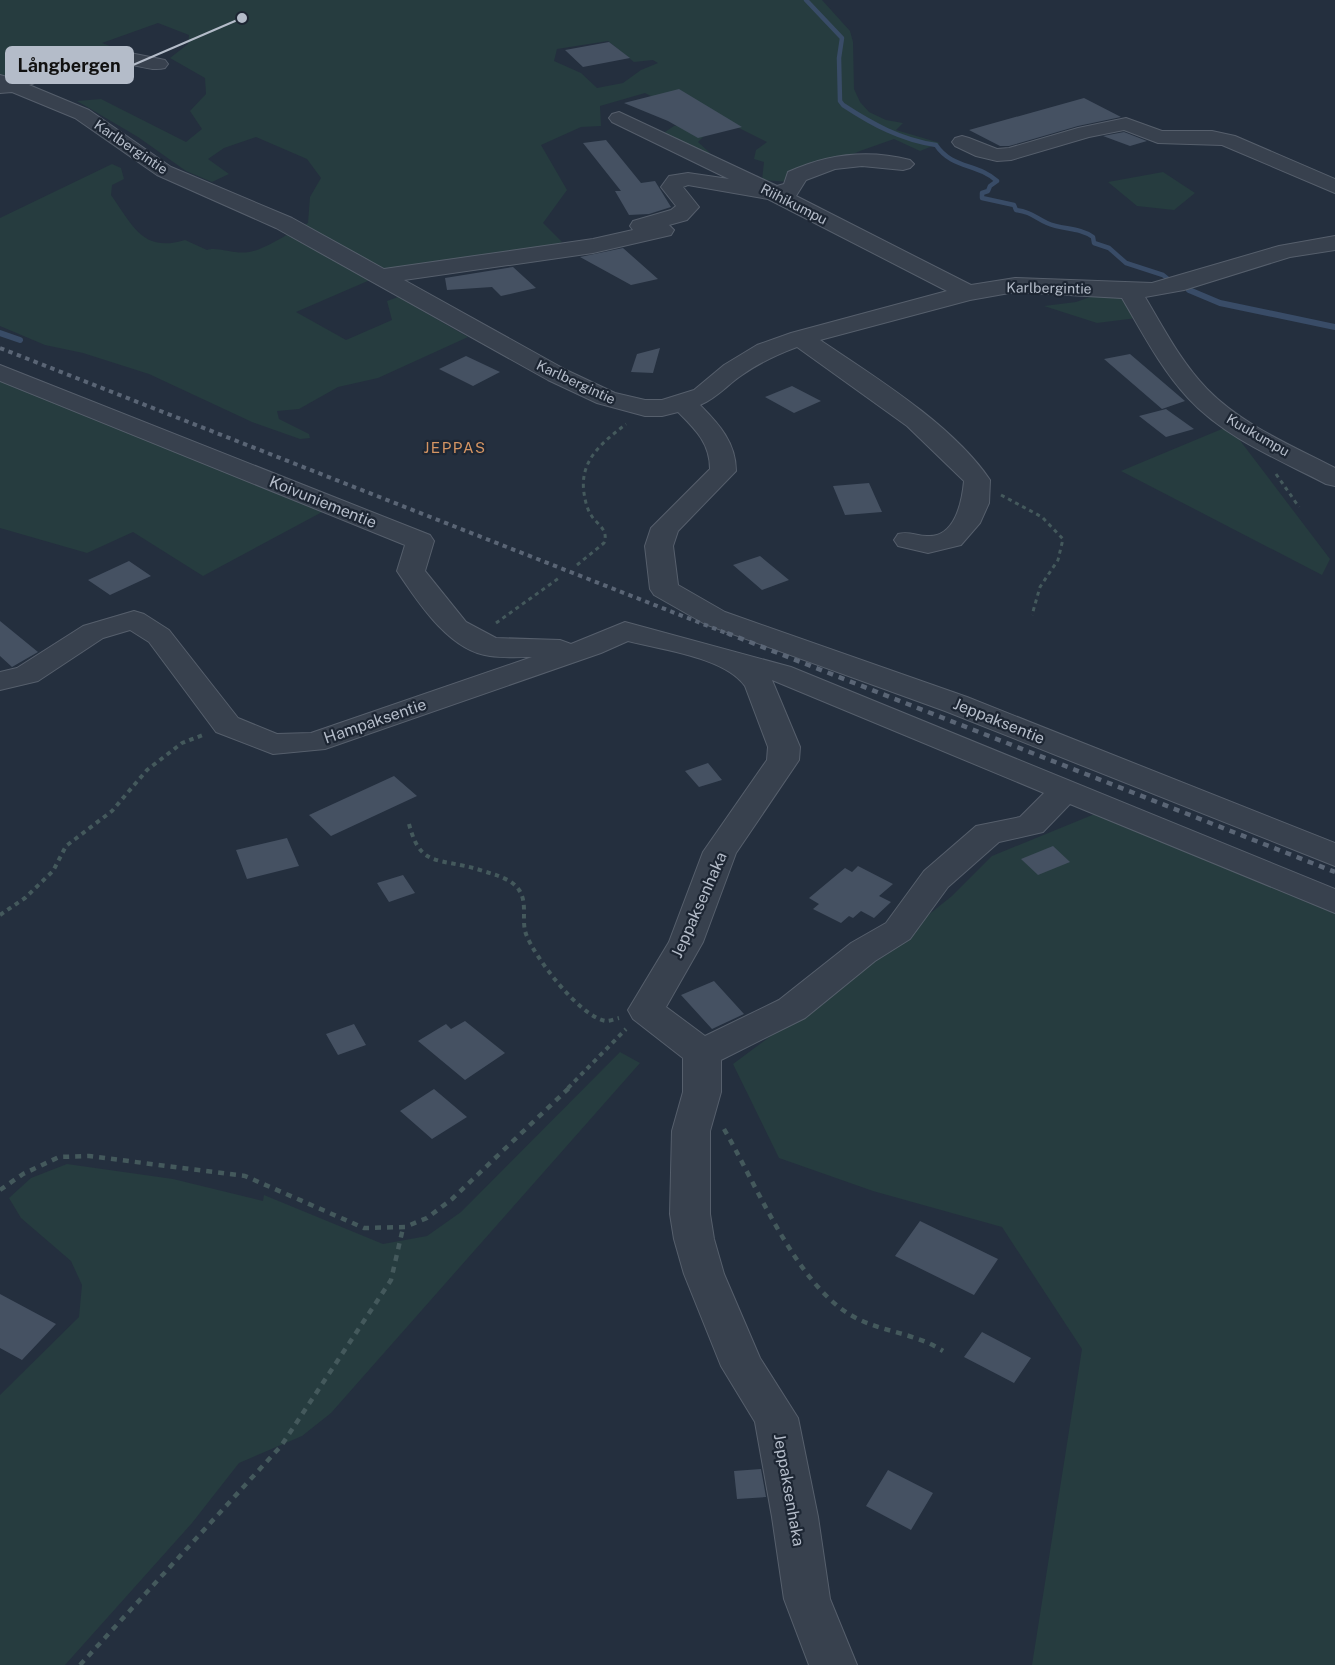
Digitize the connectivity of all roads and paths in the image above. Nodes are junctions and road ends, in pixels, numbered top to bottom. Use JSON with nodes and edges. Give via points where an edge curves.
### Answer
{"nodes":[{"id":1,"x":158,"y":64,"type":"dead end"},
{"id":2,"x":4,"y":85,"type":"edge"},
{"id":3,"x":619,"y":118,"type":"dead end"},
{"id":4,"x":962,"y":142,"type":"dead end"},
{"id":5,"x":903,"y":164,"type":"dead end"},
{"id":6,"x":1335,"y":187,"type":"edge"},
{"id":7,"x":774,"y":193,"type":"junction"},
{"id":8,"x":641,"y":226,"type":"dead end"},
{"id":9,"x":663,"y":230,"type":"dead end"},
{"id":10,"x":1335,"y":243,"type":"edge"},
{"id":11,"x":380,"y":277,"type":"junction"},
{"id":12,"x":1130,"y":291,"type":"junction"},
{"id":13,"x":968,"y":293,"type":"junction"},
{"id":14,"x":800,"y":338,"type":"junction"},
{"id":15,"x":0,"y":372,"type":"edge"},
{"id":16,"x":683,"y":403,"type":"junction"},
{"id":17,"x":645,"y":408,"type":"junction"},
{"id":18,"x":1335,"y":478,"type":"edge"},
{"id":19,"x":977,"y":480,"type":"junction"},
{"id":20,"x":908,"y":540,"type":"dead end"},
{"id":21,"x":577,"y":565,"type":"dead end"},
{"id":22,"x":560,"y":578,"type":"dead end"},
{"id":23,"x":1032,"y":615,"type":"dead end"},
{"id":24,"x":625,"y":631,"type":"joint"},
{"id":25,"x":474,"y":638,"type":"junction"},
{"id":26,"x":591,"y":647,"type":"junction"},
{"id":27,"x":730,"y":659,"type":"junction"},
{"id":28,"x":0,"y":681,"type":"edge"},
{"id":29,"x":227,"y":725,"type":"junction"},
{"id":30,"x":1066,"y":790,"type":"junction"},
{"id":31,"x":409,"y":824,"type":"dead end"},
{"id":32,"x":1335,"y":855,"type":"edge"},
{"id":33,"x":1335,"y":902,"type":"edge"},
{"id":34,"x":0,"y":915,"type":"edge"},
{"id":35,"x":646,"y":1010,"type":"junction"},
{"id":36,"x":702,"y":1053,"type":"junction"},
{"id":37,"x":702,"y":1092,"type":"junction"},
{"id":38,"x":0,"y":1190,"type":"edge"},
{"id":39,"x":403,"y":1228,"type":"junction"},
{"id":40,"x":943,"y":1351,"type":"dead end"},
{"id":41,"x":80,"y":1665,"type":"edge"},
{"id":42,"x":833,"y":1665,"type":"edge"}],
"edges":[{"from":1,"to":2,"type":"street","via":[[121,58],[81,63]]},
{"from":2,"to":11,"type":"street","name":"Karlbergintie","via":[[82,114],[164,171],[284,223]]},
{"from":3,"to":7,"type":"street","name":"Riihikumpu"},
{"from":4,"to":6,"type":"street","via":[[983,152],[1011,154],[1126,124],[1158,136],[1228,140]]},
{"from":5,"to":7,"type":"street","via":[[849,160],[806,171],[796,177],[788,192]]},
{"from":7,"to":8,"type":"street","via":[[688,179],[672,187],[688,207],[679,215]]},
{"from":7,"to":13,"type":"street","name":"Riihikumpu"},
{"from":9,"to":11,"type":"street","via":[[593,246]]},
{"from":10,"to":12,"type":"street","name":"Karlbergintie","via":[[1287,251],[1176,285]]},
{"from":11,"to":17,"type":"street","name":"Karlbergintie","via":[[557,375],[606,398]]},
{"from":12,"to":13,"type":"street","name":"Karlbergintie","via":[[1015,285]]},
{"from":12,"to":18,"type":"street","name":"Kuukumpu","via":[[1157,338],[1207,403],[1236,425]]},
{"from":13,"to":14,"type":"street","name":"Karlbergintie"},
{"from":14,"to":16,"type":"street","name":"Karlbergintie","via":[[752,357],[704,395]]},
{"from":14,"to":19,"type":"street","via":[[898,406]]},
{"from":15,"to":25,"type":"street","name":"Koivuniementie","via":[[420,541],[411,571],[456,628]]},
{"from":16,"to":17,"type":"street","name":"Karlbergintie"},
{"from":16,"to":32,"type":"street","name":"Jeppaksentie","via":[[721,446],[723,471],[665,528],[659,546],[664,589],[715,618],[956,704]]},
{"from":17,"to":21,"type":"path","via":[[587,460],[582,486],[590,515],[601,525],[606,539]]},
{"from":19,"to":20,"type":"street","via":[[975,503],[966,523],[951,539],[928,545]]},
{"from":19,"to":23,"type":"path","via":[[1036,512],[1063,539],[1058,560],[1040,587]]},
{"from":22,"to":25,"type":"path"},
{"from":24,"to":26,"type":"street","name":"Hampaksentie"},
{"from":24,"to":27,"type":"street","name":"Jeppaksenhaka"},
{"from":25,"to":26,"type":"street","name":"Koivuniementie","via":[[490,647]]},
{"from":26,"to":29,"type":"street","name":"Hampaksentie","via":[[314,742],[273,744]]},
{"from":27,"to":30,"type":"street","via":[[829,692]]},
{"from":27,"to":35,"type":"street","name":"Jeppaksenhaka","via":[[751,673],[760,685],[784,747],[783,760],[720,852],[686,942]]},
{"from":28,"to":29,"type":"street","via":[[27,675],[93,632],[134,620],[159,636]]},
{"from":29,"to":34,"type":"path","via":[[182,743],[162,757],[112,811],[66,846],[53,870],[25,898]]},
{"from":30,"to":33,"type":"street"},
{"from":30,"to":36,"type":"street","via":[[1031,825],[988,834],[936,879],[898,931],[863,952],[792,1009]]},
{"from":31,"to":35,"type":"path","via":[[412,840],[430,860],[493,874],[519,890],[526,906],[526,937],[578,1005],[605,1021]]},
{"from":35,"to":36,"type":"street"},
{"from":35,"to":39,"type":"path","via":[[535,1124],[459,1193],[436,1212]]},
{"from":36,"to":37,"type":"street","name":"Jeppaksenhaka"},
{"from":37,"to":40,"type":"path","via":[[817,1287],[848,1314],[886,1330],[923,1339]]},
{"from":37,"to":42,"type":"street","name":"Jeppaksenhaka","via":[[691,1131],[690,1214],[694,1239],[704,1274],[742,1366],[776,1418],[807,1599]]},
{"from":38,"to":39,"type":"path","via":[[59,1156],[89,1155],[245,1176],[364,1228]]},
{"from":39,"to":41,"type":"path","via":[[391,1280],[281,1446]]}]}
